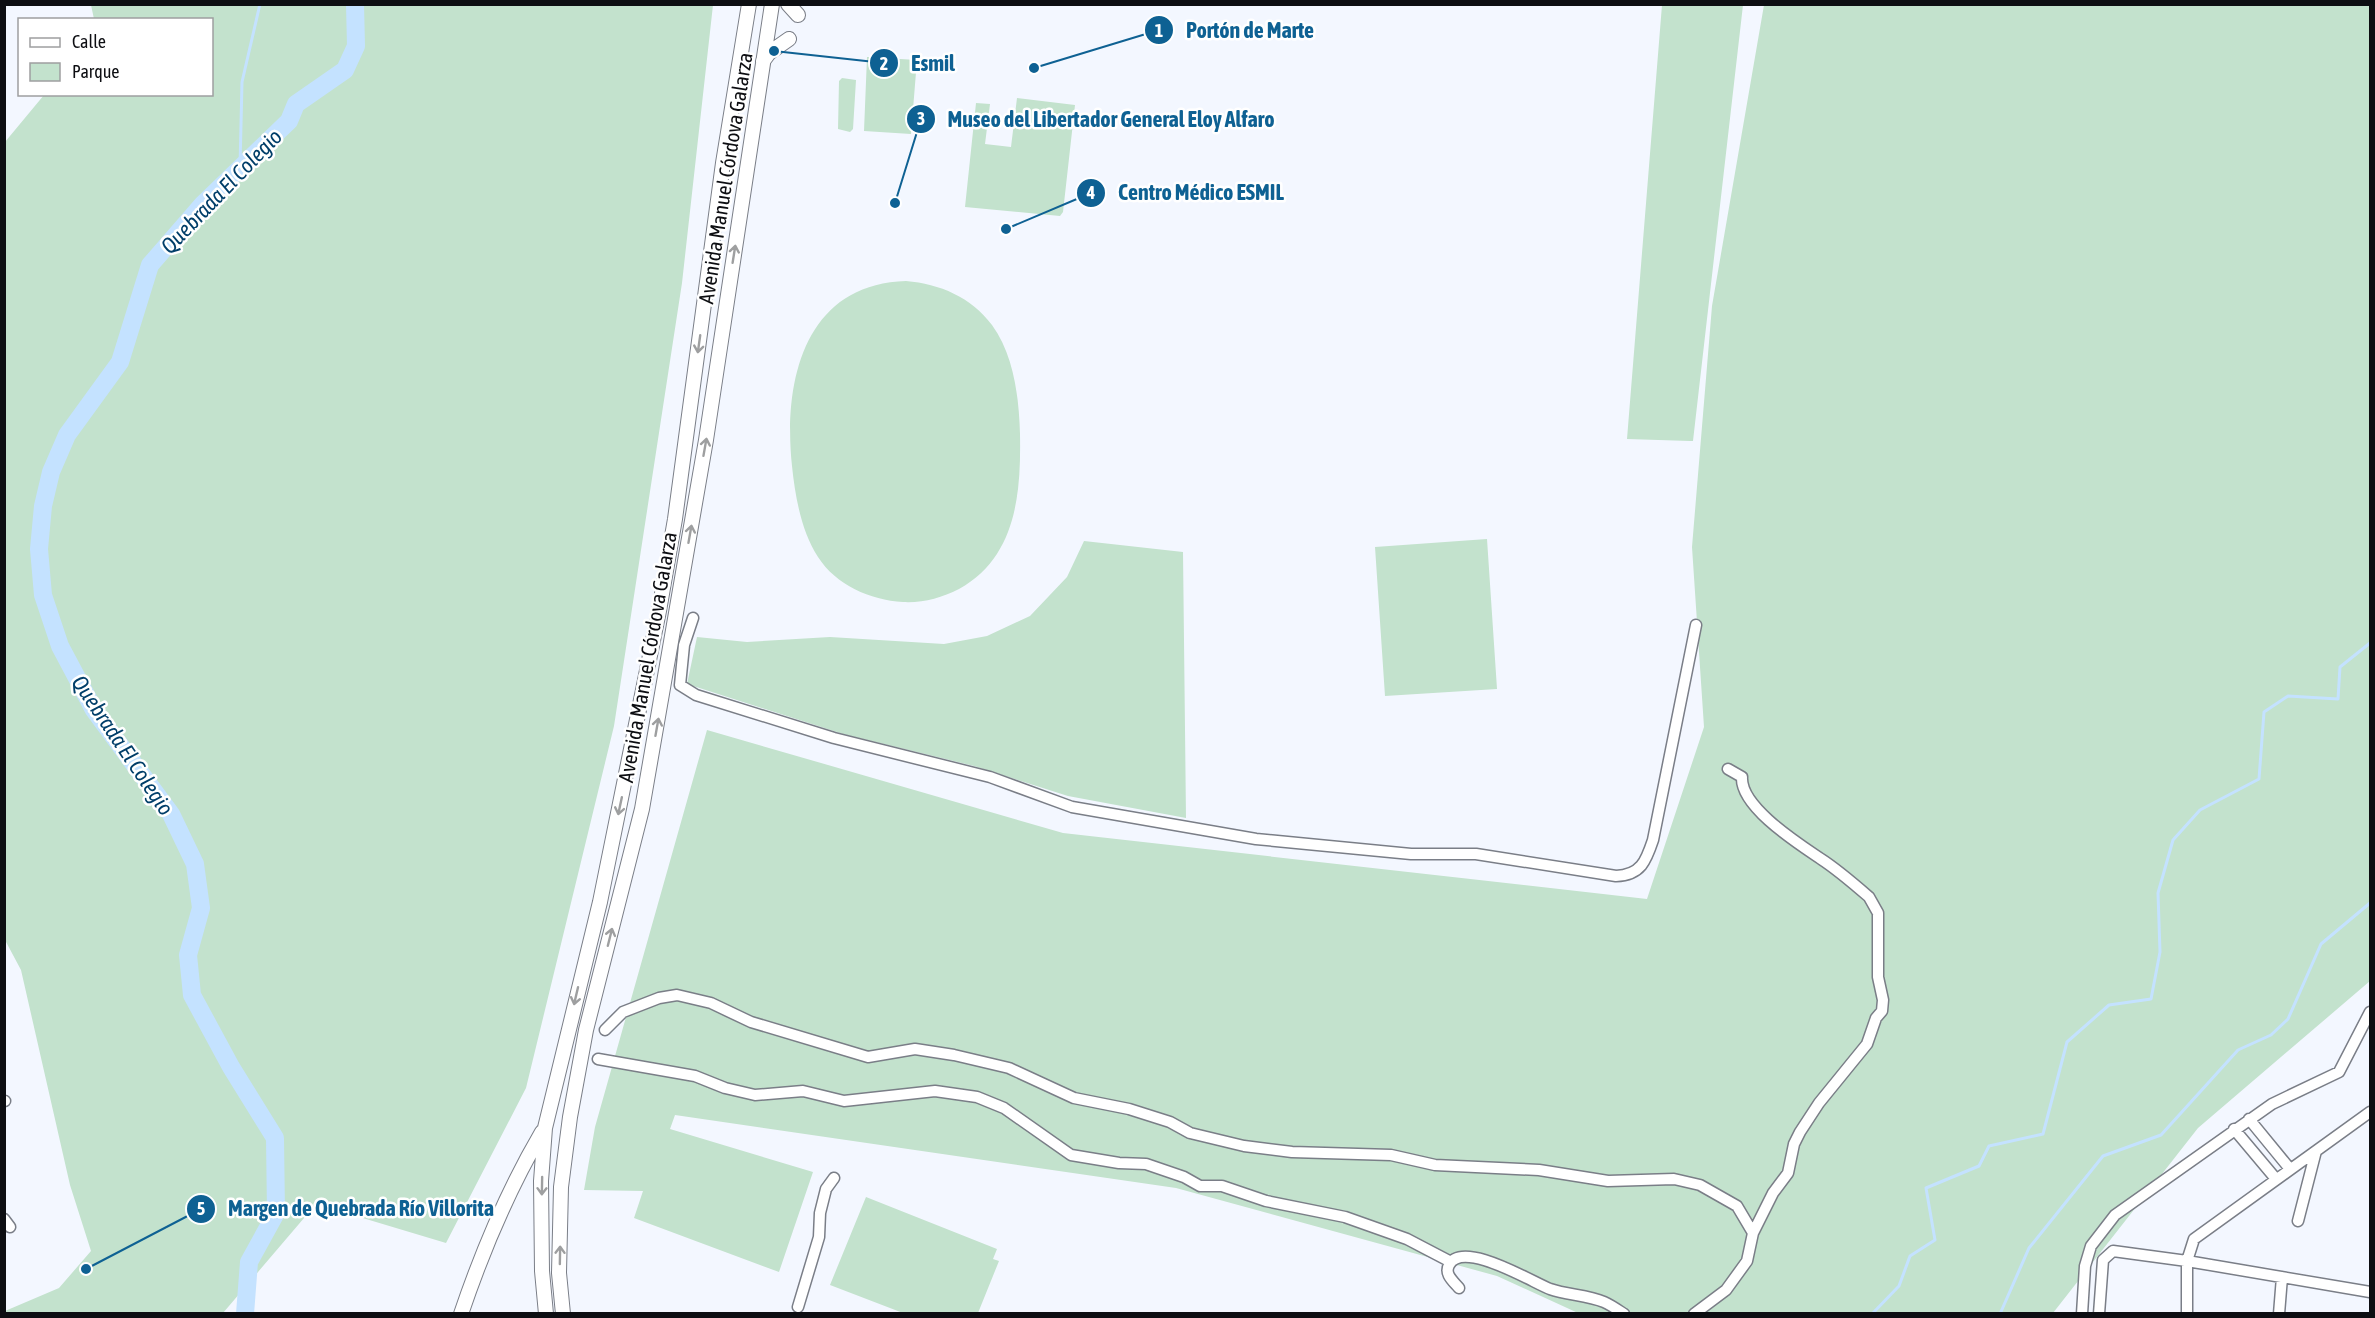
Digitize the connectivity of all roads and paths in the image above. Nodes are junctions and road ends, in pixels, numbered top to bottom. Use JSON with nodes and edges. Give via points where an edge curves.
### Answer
{"nodes":[{"id":1,"x":749,"y":4,"type":"edge"},
{"id":2,"x":772,"y":4,"type":"edge"},
{"id":3,"x":789,"y":39,"type":"dead end"},
{"id":4,"x":763,"y":61,"type":"junction"},
{"id":5,"x":693,"y":618,"type":"dead end"},
{"id":6,"x":1696,"y":625,"type":"dead end"},
{"id":7,"x":1728,"y":769,"type":"dead end"},
{"id":8,"x":2370,"y":1012,"type":"edge"},
{"id":9,"x":605,"y":1030,"type":"dead end"},
{"id":10,"x":598,"y":1059,"type":"dead end"},
{"id":11,"x":2370,"y":1112,"type":"edge"},
{"id":12,"x":2248,"y":1119,"type":"junction"},
{"id":13,"x":545,"y":1128,"type":"junction"},
{"id":14,"x":2234,"y":1129,"type":"junction"},
{"id":15,"x":2316,"y":1151,"type":"junction"},
{"id":16,"x":2290,"y":1169,"type":"junction"},
{"id":17,"x":834,"y":1178,"type":"dead end"},
{"id":18,"x":2276,"y":1179,"type":"junction"},
{"id":19,"x":2298,"y":1221,"type":"dead end"},
{"id":20,"x":1753,"y":1233,"type":"junction"},
{"id":21,"x":2187,"y":1261,"type":"junction"},
{"id":22,"x":1451,"y":1262,"type":"junction"},
{"id":23,"x":2282,"y":1277,"type":"junction"},
{"id":24,"x":1459,"y":1288,"type":"dead end"},
{"id":25,"x":2370,"y":1292,"type":"edge"},
{"id":26,"x":798,"y":1307,"type":"dead end"},
{"id":27,"x":461,"y":1314,"type":"edge"},
{"id":28,"x":546,"y":1314,"type":"edge"},
{"id":29,"x":563,"y":1314,"type":"edge"},
{"id":30,"x":1624,"y":1314,"type":"edge"},
{"id":31,"x":1694,"y":1314,"type":"edge"},
{"id":32,"x":2082,"y":1314,"type":"edge"},
{"id":33,"x":2099,"y":1314,"type":"edge"},
{"id":34,"x":2187,"y":1314,"type":"edge"},
{"id":35,"x":2279,"y":1314,"type":"edge"}],
"edges":[{"from":1,"to":13,"type":"main road","name":"Avenida Manuel Córdova Galarza","one_way":true,"via":[[659,611],[600,902]]},
{"from":2,"to":4,"type":"main road","name":"Avenida Manuel Córdova Galarza"},
{"from":3,"to":4,"type":"main road"},
{"from":29,"to":4,"type":"main road","name":"Avenida Manuel Córdova Galarza","one_way":true,"via":[[559,1273],[561,1187],[570,1117],[586,1030],[646,786],[706,440]]},
{"from":5,"to":6,"type":"street","via":[[680,685],[696,695],[834,738],[990,777],[1072,807],[1256,839],[1411,854],[1476,854],[1616,876],[1636,872],[1645,864],[1653,840]]},
{"from":7,"to":20,"type":"street","via":[[1742,777],[1750,801],[1793,842],[1821,858],[1875,904],[1878,977],[1883,1000],[1867,1044],[1800,1132],[1788,1173]]},
{"from":8,"to":12,"type":"street","via":[[2339,1072]]},
{"from":9,"to":20,"type":"street","via":[[623,1012],[676,995],[711,1003],[751,1022],[868,1057],[915,1049],[1009,1068],[1074,1098],[1129,1109],[1190,1133],[1244,1146],[1292,1152],[1391,1155],[1435,1165],[1539,1170],[1608,1181],[1674,1179],[1700,1185],[1737,1206]]},
{"from":10,"to":22,"type":"street","via":[[695,1076],[755,1095],[803,1091],[844,1101],[935,1091],[977,1097],[1004,1108],[1071,1155],[1146,1164],[1200,1186],[1222,1186],[1266,1201],[1345,1217],[1407,1239]]},
{"from":11,"to":15,"type":"street"},
{"from":12,"to":14,"type":"street"},
{"from":12,"to":16,"type":"street"},
{"from":13,"to":27,"type":"main road","via":[[517,1175],[483,1249]]},
{"from":13,"to":28,"type":"main road","name":"Avenida Manuel Córdova Galarza","one_way":true,"via":[[541,1181]]},
{"from":14,"to":18,"type":"street"},
{"from":14,"to":32,"type":"street","via":[[2115,1215],[2091,1246],[2081,1289]]},
{"from":15,"to":16,"type":"street"},
{"from":15,"to":19,"type":"street"},
{"from":16,"to":18,"type":"street"},
{"from":17,"to":26,"type":"street","via":[[826,1189],[819,1236]]},
{"from":18,"to":21,"type":"street","via":[[2202,1231],[2194,1239]]},
{"from":20,"to":31,"type":"street","via":[[1747,1261],[1735,1279],[1712,1303]]},
{"from":21,"to":23,"type":"street"},
{"from":21,"to":33,"type":"street","via":[[2113,1251],[2107,1254],[2103,1260]]},
{"from":21,"to":34,"type":"street"},
{"from":22,"to":24,"type":"street","via":[[1448,1275]]},
{"from":22,"to":30,"type":"street","via":[[1462,1257],[1496,1262],[1551,1289],[1603,1301]]},
{"from":23,"to":25,"type":"street"},
{"from":23,"to":35,"type":"street"}]}
